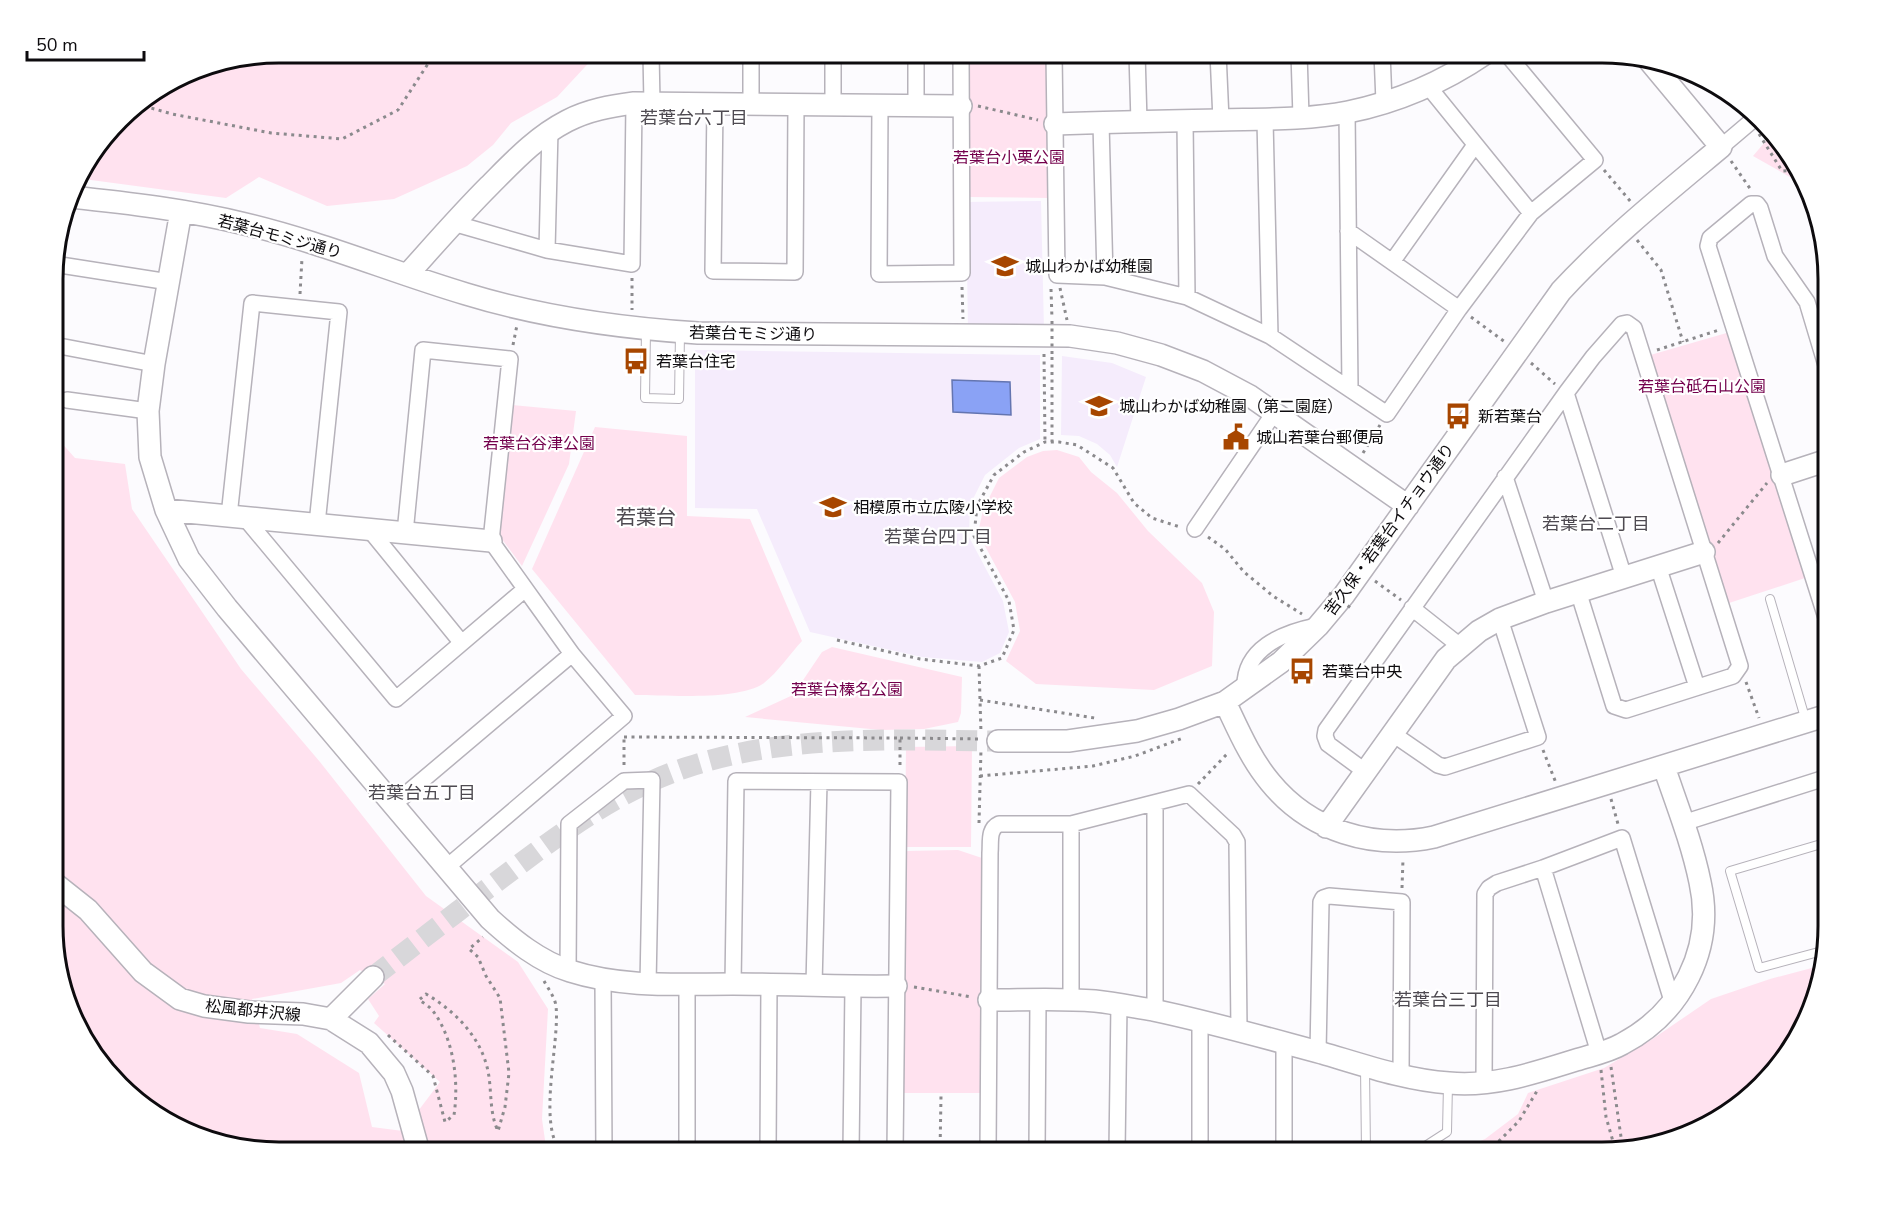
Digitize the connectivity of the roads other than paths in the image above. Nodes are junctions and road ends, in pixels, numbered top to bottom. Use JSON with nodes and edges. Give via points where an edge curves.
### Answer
{"nodes":[{"id":1,"x":649,"y":63,"type":"edge"},
{"id":2,"x":751,"y":63,"type":"edge"},
{"id":3,"x":833,"y":63,"type":"edge"},
{"id":4,"x":916,"y":63,"type":"edge"},
{"id":5,"x":961,"y":63,"type":"edge"},
{"id":6,"x":1054,"y":63,"type":"edge"},
{"id":7,"x":1137,"y":63,"type":"edge"},
{"id":8,"x":1218,"y":63,"type":"edge"},
{"id":9,"x":1299,"y":63,"type":"edge"},
{"id":10,"x":1382,"y":63,"type":"edge"},
{"id":11,"x":1461,"y":63,"type":"edge"},
{"id":12,"x":1515,"y":63,"type":"edge"},
{"id":13,"x":1657,"y":70,"type":"edge"},
{"id":14,"x":1428,"y":87,"type":"junction"},
{"id":15,"x":1384,"y":102,"type":"junction"},
{"id":16,"x":643,"y":103,"type":"junction"},
{"id":17,"x":715,"y":103,"type":"junction"},
{"id":18,"x":751,"y":103,"type":"junction"},
{"id":19,"x":796,"y":104,"type":"junction"},
{"id":20,"x":832,"y":104,"type":"junction"},
{"id":21,"x":879,"y":105,"type":"junction"},
{"id":22,"x":916,"y":106,"type":"junction"},
{"id":23,"x":961,"y":106,"type":"junction"},
{"id":24,"x":1347,"y":112,"type":"junction"},
{"id":25,"x":1301,"y":117,"type":"junction"},
{"id":26,"x":1221,"y":120,"type":"junction"},
{"id":27,"x":1265,"y":120,"type":"junction"},
{"id":28,"x":1185,"y":121,"type":"junction"},
{"id":29,"x":1139,"y":122,"type":"junction"},
{"id":30,"x":1750,"y":122,"type":"edge"},
{"id":31,"x":1101,"y":123,"type":"junction"},
{"id":32,"x":1055,"y":124,"type":"junction"},
{"id":33,"x":550,"y":130,"type":"junction"},
{"id":34,"x":1475,"y":145,"type":"junction"},
{"id":35,"x":1721,"y":147,"type":"junction"},
{"id":36,"x":79,"y":197,"type":"edge"},
{"id":37,"x":181,"y":211,"type":"junction"},
{"id":38,"x":1531,"y":213,"type":"junction"},
{"id":39,"x":453,"y":223,"type":"junction"},
{"id":40,"x":1348,"y":231,"type":"junction"},
{"id":41,"x":547,"y":250,"type":"junction"},
{"id":42,"x":1392,"y":262,"type":"junction"},
{"id":43,"x":63,"y":265,"type":"edge"},
{"id":44,"x":408,"y":274,"type":"junction"},
{"id":45,"x":1105,"y":278,"type":"junction"},
{"id":46,"x":169,"y":282,"type":"junction"},
{"id":47,"x":1187,"y":297,"type":"junction"},
{"id":48,"x":1459,"y":309,"type":"junction"},
{"id":49,"x":639,"y":328,"type":"junction"},
{"id":50,"x":680,"y":332,"type":"junction"},
{"id":51,"x":1270,"y":336,"type":"junction"},
{"id":52,"x":1818,"y":339,"type":"edge"},
{"id":53,"x":63,"y":347,"type":"edge"},
{"id":54,"x":154,"y":364,"type":"junction"},
{"id":55,"x":1350,"y":388,"type":"junction"},
{"id":56,"x":1566,"y":393,"type":"junction"},
{"id":57,"x":67,"y":399,"type":"dead end"},
{"id":58,"x":148,"y":411,"type":"junction"},
{"id":59,"x":1274,"y":413,"type":"junction"},
{"id":60,"x":1818,"y":464,"type":"edge"},
{"id":61,"x":1780,"y":471,"type":"junction"},
{"id":62,"x":1505,"y":477,"type":"junction"},
{"id":63,"x":1408,"y":506,"type":"junction"},
{"id":64,"x":166,"y":510,"type":"junction"},
{"id":65,"x":237,"y":517,"type":"junction"},
{"id":66,"x":317,"y":524,"type":"junction"},
{"id":67,"x":1195,"y":529,"type":"dead end"},
{"id":68,"x":369,"y":530,"type":"junction"},
{"id":69,"x":405,"y":533,"type":"junction"},
{"id":70,"x":491,"y":541,"type":"junction"},
{"id":71,"x":1705,"y":555,"type":"junction"},
{"id":72,"x":1658,"y":567,"type":"junction"},
{"id":73,"x":1624,"y":577,"type":"junction"},
{"id":74,"x":524,"y":590,"type":"junction"},
{"id":75,"x":1578,"y":591,"type":"junction"},
{"id":76,"x":1818,"y":592,"type":"edge"},
{"id":77,"x":1770,"y":599,"type":"dead end"},
{"id":78,"x":1546,"y":602,"type":"junction"},
{"id":79,"x":1412,"y":608,"type":"junction"},
{"id":80,"x":1500,"y":619,"type":"junction"},
{"id":81,"x":461,"y":642,"type":"junction"},
{"id":82,"x":1460,"y":646,"type":"junction"},
{"id":83,"x":572,"y":654,"type":"junction"},
{"id":84,"x":1697,"y":687,"type":"junction"},
{"id":85,"x":1225,"y":702,"type":"junction"},
{"id":86,"x":1818,"y":718,"type":"edge"},
{"id":87,"x":1806,"y":722,"type":"junction"},
{"id":88,"x":1393,"y":734,"type":"junction"},
{"id":89,"x":990,"y":739,"type":"tunnel mouth"},
{"id":90,"x":1664,"y":767,"type":"junction"},
{"id":91,"x":1366,"y":772,"type":"junction"},
{"id":92,"x":1818,"y":780,"type":"edge"},
{"id":93,"x":819,"y":782,"type":"junction"},
{"id":94,"x":1155,"y":803,"type":"junction"},
{"id":95,"x":393,"y":805,"type":"junction"},
{"id":96,"x":1683,"y":823,"type":"junction"},
{"id":97,"x":1071,"y":824,"type":"junction"},
{"id":98,"x":1326,"y":827,"type":"junction"},
{"id":99,"x":1818,"y":845,"type":"edge"},
{"id":100,"x":447,"y":867,"type":"junction"},
{"id":101,"x":1543,"y":868,"type":"junction"},
{"id":102,"x":63,"y":890,"type":"edge"},
{"id":103,"x":1816,"y":953,"type":"edge"},
{"id":104,"x":568,"y":971,"type":"junction"},
{"id":105,"x":373,"y":977,"type":"tunnel mouth"},
{"id":106,"x":603,"y":980,"type":"junction"},
{"id":107,"x":648,"y":984,"type":"junction"},
{"id":108,"x":687,"y":984,"type":"junction"},
{"id":109,"x":733,"y":984,"type":"junction"},
{"id":110,"x":769,"y":985,"type":"junction"},
{"id":111,"x":814,"y":985,"type":"junction"},
{"id":112,"x":896,"y":986,"type":"junction"},
{"id":113,"x":853,"y":987,"type":"junction"},
{"id":114,"x":989,"y":1000,"type":"junction"},
{"id":115,"x":1038,"y":1000,"type":"junction"},
{"id":116,"x":1071,"y":1000,"type":"junction"},
{"id":117,"x":1119,"y":1004,"type":"junction"},
{"id":118,"x":1673,"y":1004,"type":"junction"},
{"id":119,"x":1155,"y":1011,"type":"junction"},
{"id":120,"x":331,"y":1019,"type":"junction"},
{"id":121,"x":1200,"y":1022,"type":"junction"},
{"id":122,"x":1239,"y":1030,"type":"junction"},
{"id":123,"x":1284,"y":1044,"type":"junction"},
{"id":124,"x":1318,"y":1052,"type":"junction"},
{"id":125,"x":1604,"y":1052,"type":"junction"},
{"id":126,"x":1365,"y":1066,"type":"junction"},
{"id":127,"x":1401,"y":1074,"type":"junction"},
{"id":128,"x":1448,"y":1083,"type":"junction"},
{"id":129,"x":1484,"y":1083,"type":"junction"},
{"id":130,"x":416,"y":1142,"type":"edge"},
{"id":131,"x":604,"y":1142,"type":"edge"},
{"id":132,"x":687,"y":1142,"type":"edge"},
{"id":133,"x":768,"y":1142,"type":"edge"},
{"id":134,"x":851,"y":1142,"type":"edge"},
{"id":135,"x":895,"y":1142,"type":"edge"},
{"id":136,"x":988,"y":1142,"type":"edge"},
{"id":137,"x":1037,"y":1142,"type":"edge"},
{"id":138,"x":1117,"y":1142,"type":"edge"},
{"id":139,"x":1200,"y":1142,"type":"edge"},
{"id":140,"x":1284,"y":1142,"type":"edge"},
{"id":141,"x":1366,"y":1142,"type":"edge"},
{"id":142,"x":1432,"y":1142,"type":"edge"}],
"edges":[{"from":1,"to":16,"type":"street"},
{"from":2,"to":18,"type":"street"},
{"from":3,"to":20,"type":"street"},
{"from":4,"to":22,"type":"street"},
{"from":5,"to":23,"type":"street"},
{"from":6,"to":32,"type":"street"},
{"from":7,"to":29,"type":"street"},
{"from":8,"to":26,"type":"street"},
{"from":9,"to":25,"type":"street"},
{"from":10,"to":15,"type":"street"},
{"from":11,"to":14,"type":"street"},
{"from":12,"to":38,"type":"street","via":[[1595,160]]},
{"from":13,"to":35,"type":"street"},
{"from":14,"to":15,"type":"street"},
{"from":14,"to":34,"type":"street"},
{"from":15,"to":24,"type":"street"},
{"from":16,"to":17,"type":"street"},
{"from":16,"to":33,"type":"street","via":[[588,112]]},
{"from":16,"to":41,"type":"street","via":[[632,264]]},
{"from":17,"to":18,"type":"street"},
{"from":17,"to":19,"type":"street","via":[[713,271],[795,272]]},
{"from":18,"to":19,"type":"street"},
{"from":19,"to":20,"type":"street"},
{"from":20,"to":21,"type":"street"},
{"from":21,"to":22,"type":"street"},
{"from":21,"to":23,"type":"street","via":[[879,274],[962,273]]},
{"from":22,"to":23,"type":"street"},
{"from":24,"to":25,"type":"street"},
{"from":24,"to":40,"type":"street"},
{"from":25,"to":27,"type":"street"},
{"from":26,"to":27,"type":"street"},
{"from":26,"to":28,"type":"street"},
{"from":27,"to":51,"type":"street"},
{"from":28,"to":29,"type":"street"},
{"from":28,"to":47,"type":"street"},
{"from":29,"to":31,"type":"street"},
{"from":30,"to":35,"type":"street"},
{"from":31,"to":32,"type":"street"},
{"from":31,"to":45,"type":"street"},
{"from":32,"to":45,"type":"street","via":[[1057,275]]},
{"from":33,"to":39,"type":"street","via":[[528,146]]},
{"from":33,"to":41,"type":"street"},
{"from":34,"to":38,"type":"street"},
{"from":34,"to":42,"type":"street"},
{"from":35,"to":63,"type":"street","name":"苦久保・若葉台イチョウ通り","via":[[1634,220],[1561,291]]},
{"from":36,"to":37,"type":"street","name":"若葉台モミジ通り"},
{"from":37,"to":44,"type":"street","name":"若葉台モミジ通り","via":[[304,240]]},
{"from":37,"to":46,"type":"street"},
{"from":38,"to":48,"type":"street"},
{"from":39,"to":41,"type":"street"},
{"from":39,"to":44,"type":"street"},
{"from":40,"to":42,"type":"street"},
{"from":40,"to":55,"type":"street"},
{"from":42,"to":48,"type":"street"},
{"from":43,"to":46,"type":"street"},
{"from":44,"to":49,"type":"street","name":"若葉台モミジ通り","via":[[520,309]]},
{"from":45,"to":47,"type":"street"},
{"from":46,"to":54,"type":"street"},
{"from":47,"to":51,"type":"street"},
{"from":48,"to":55,"type":"street","via":[[1387,414]]},
{"from":49,"to":50,"type":"street","name":"若葉台モミジ通り"},
{"from":49,"to":50,"type":"lane","via":[[645,398],[680,399]]},
{"from":50,"to":59,"type":"street","name":"若葉台モミジ通り","via":[[963,335],[1048,329],[1161,355],[1203,371]]},
{"from":51,"to":55,"type":"street"},
{"from":52,"to":61,"type":"street","via":[[1807,302],[1775,256],[1760,208],[1751,204],[1714,234],[1708,246]]},
{"from":53,"to":54,"type":"street"},
{"from":54,"to":58,"type":"street"},
{"from":56,"to":62,"type":"street"},
{"from":56,"to":71,"type":"street","via":[[1622,324],[1634,328]]},
{"from":56,"to":73,"type":"street"},
{"from":57,"to":58,"type":"street"},
{"from":58,"to":64,"type":"street","via":[[150,457]]},
{"from":59,"to":63,"type":"street","name":"若葉台モミジ通り"},
{"from":59,"to":67,"type":"street"},
{"from":60,"to":61,"type":"street"},
{"from":61,"to":76,"type":"street"},
{"from":62,"to":78,"type":"street"},
{"from":62,"to":79,"type":"street"},
{"from":63,"to":85,"type":"street","name":"苦久保・若葉台イチョウ通り","via":[[1318,626],[1281,662]]},
{"from":64,"to":65,"type":"street"},
{"from":64,"to":95,"type":"street","via":[[189,559]]},
{"from":65,"to":66,"type":"street"},
{"from":65,"to":66,"type":"street","via":[[252,303],[339,312]]},
{"from":65,"to":81,"type":"street","via":[[396,699]]},
{"from":66,"to":68,"type":"street"},
{"from":68,"to":69,"type":"street"},
{"from":68,"to":81,"type":"street"},
{"from":69,"to":70,"type":"street"},
{"from":69,"to":70,"type":"street","via":[[423,351],[510,359]]},
{"from":70,"to":74,"type":"street"},
{"from":71,"to":72,"type":"street"},
{"from":71,"to":84,"type":"street","via":[[1740,666],[1733,676]]},
{"from":72,"to":73,"type":"street"},
{"from":72,"to":84,"type":"street"},
{"from":73,"to":75,"type":"street"},
{"from":74,"to":81,"type":"street"},
{"from":74,"to":83,"type":"street"},
{"from":75,"to":78,"type":"street"},
{"from":75,"to":84,"type":"street","via":[[1614,706],[1626,710]]},
{"from":77,"to":87,"type":"lane"},
{"from":78,"to":80,"type":"street"},
{"from":79,"to":82,"type":"street"},
{"from":79,"to":91,"type":"street","via":[[1326,730],[1328,744]]},
{"from":80,"to":82,"type":"street"},
{"from":80,"to":88,"type":"street","via":[[1538,737],[1445,767]]},
{"from":82,"to":88,"type":"street"},
{"from":83,"to":95,"type":"street"},
{"from":83,"to":100,"type":"street","via":[[624,716]]},
{"from":85,"to":89,"type":"street","name":"苦久保・若葉台イチョウ通り","via":[[1169,722],[1112,736],[1068,741]]},
{"from":85,"to":98,"type":"street","via":[[1248,750],[1268,780],[1294,806]]},
{"from":86,"to":87,"type":"street"},
{"from":87,"to":90,"type":"street"},
{"from":88,"to":91,"type":"street"},
{"from":90,"to":96,"type":"street"},
{"from":90,"to":98,"type":"street","via":[[1434,837],[1403,842],[1367,840]]},
{"from":91,"to":98,"type":"street"},
{"from":92,"to":96,"type":"street"},
{"from":93,"to":109,"type":"street","via":[[736,781]]},
{"from":93,"to":111,"type":"street"},
{"from":93,"to":112,"type":"street","via":[[899,782]]},
{"from":94,"to":97,"type":"street"},
{"from":94,"to":119,"type":"street"},
{"from":94,"to":122,"type":"street","via":[[1189,794],[1237,842]]},
{"from":95,"to":100,"type":"street"},
{"from":96,"to":118,"type":"street","via":[[1701,883],[1704,908],[1699,954]]},
{"from":97,"to":114,"type":"street","via":[[999,824],[991,831]]},
{"from":97,"to":116,"type":"street"},
{"from":99,"to":103,"type":"lane","via":[[1731,871],[1760,968]]},
{"from":100,"to":104,"type":"street","via":[[497,925],[525,948]]},
{"from":101,"to":118,"type":"street","via":[[1622,838]]},
{"from":101,"to":125,"type":"street"},
{"from":101,"to":129,"type":"street","via":[[1497,883],[1485,894]]},
{"from":102,"to":120,"type":"street","name":"松風都井沢線","via":[[88,910],[142,972],[180,999],[249,1012]]},
{"from":104,"to":106,"type":"street"},
{"from":104,"to":107,"type":"street","via":[[569,824],[624,781],[652,780]]},
{"from":105,"to":120,"type":"street"},
{"from":106,"to":107,"type":"street"},
{"from":106,"to":131,"type":"street"},
{"from":107,"to":108,"type":"street"},
{"from":108,"to":109,"type":"street"},
{"from":108,"to":132,"type":"street"},
{"from":109,"to":110,"type":"street"},
{"from":110,"to":111,"type":"street"},
{"from":110,"to":133,"type":"street"},
{"from":111,"to":113,"type":"street"},
{"from":112,"to":113,"type":"street"},
{"from":112,"to":135,"type":"street"},
{"from":113,"to":134,"type":"street"},
{"from":114,"to":115,"type":"street"},
{"from":114,"to":136,"type":"street"},
{"from":115,"to":116,"type":"street"},
{"from":115,"to":137,"type":"street"},
{"from":116,"to":117,"type":"street"},
{"from":117,"to":119,"type":"street"},
{"from":117,"to":138,"type":"street"},
{"from":118,"to":125,"type":"street","via":[[1634,1037]]},
{"from":119,"to":121,"type":"street"},
{"from":120,"to":130,"type":"street","name":"松風都井沢線","via":[[369,1043],[388,1065],[398,1082]]},
{"from":121,"to":122,"type":"street"},
{"from":121,"to":139,"type":"street"},
{"from":122,"to":123,"type":"street"},
{"from":123,"to":124,"type":"street"},
{"from":123,"to":140,"type":"street"},
{"from":124,"to":126,"type":"street"},
{"from":124,"to":127,"type":"street","via":[[1323,898],[1402,902]]},
{"from":125,"to":129,"type":"street","via":[[1515,1079]]},
{"from":126,"to":127,"type":"street"},
{"from":126,"to":141,"type":"lane"},
{"from":127,"to":128,"type":"street"},
{"from":128,"to":129,"type":"street"},
{"from":128,"to":142,"type":"lane","via":[[1447,1132]]}]}
